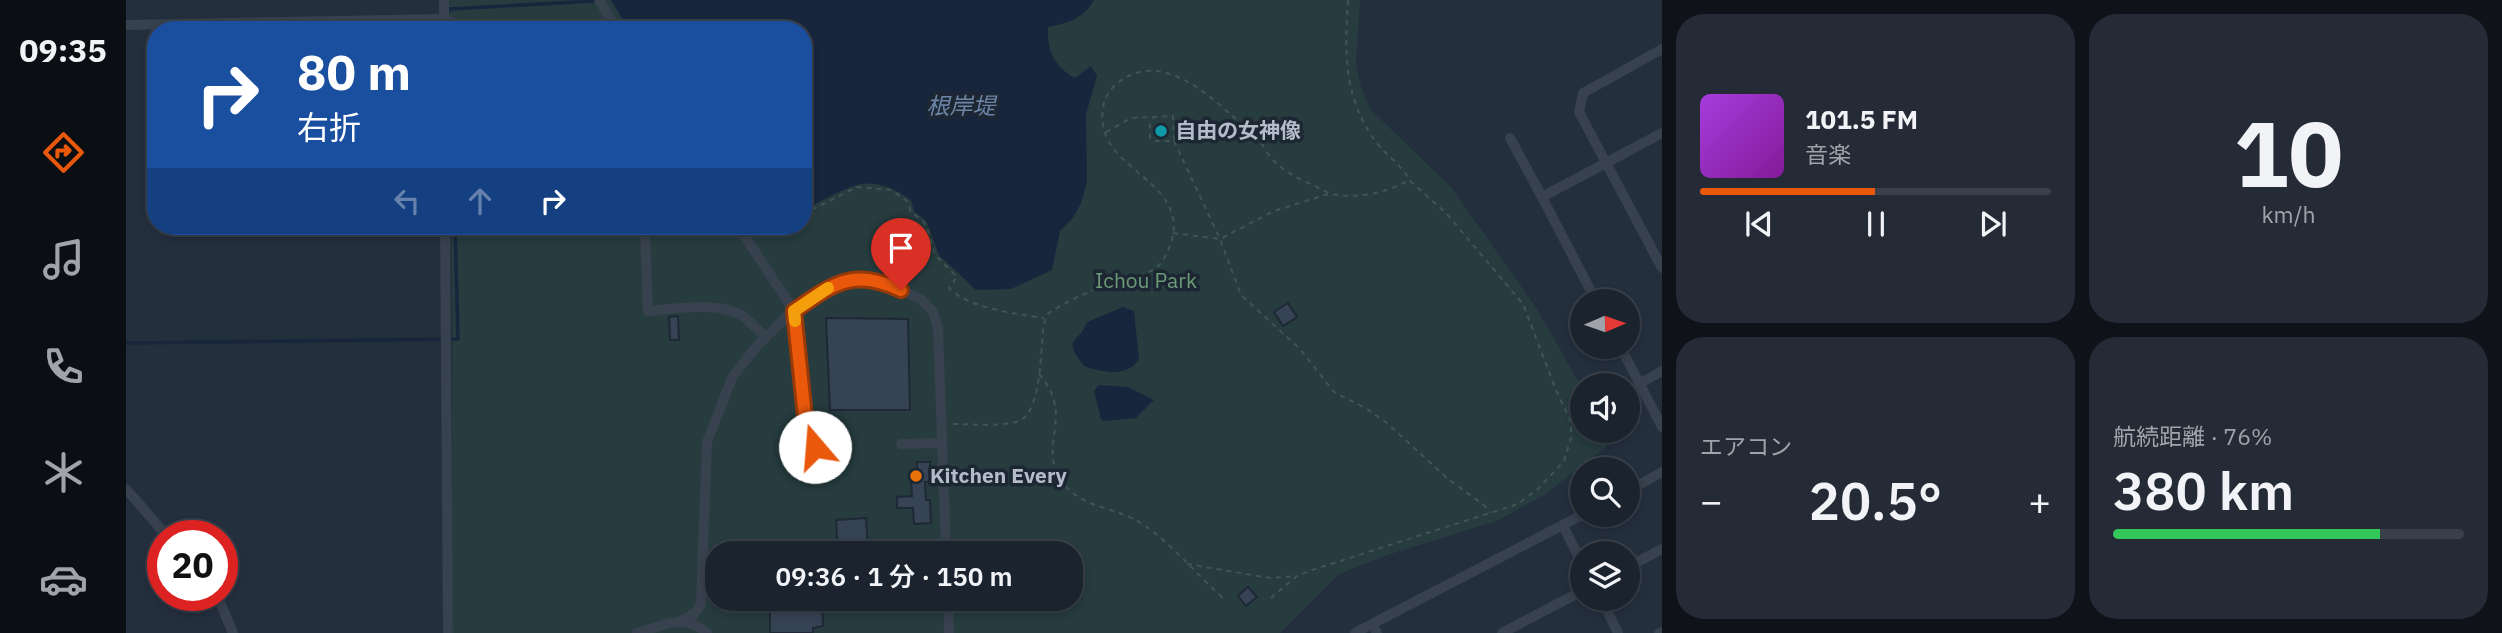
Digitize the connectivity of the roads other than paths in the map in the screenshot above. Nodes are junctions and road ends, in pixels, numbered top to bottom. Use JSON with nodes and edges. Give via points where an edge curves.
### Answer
{"nodes":[{"id":1,"x":443,"y":0,"type":"edge"},
{"id":2,"x":599,"y":0,"type":"edge"},
{"id":3,"x":444,"y":21,"type":"edge"},
{"id":4,"x":612,"y":21,"type":"edge"},
{"id":5,"x":126,"y":25,"type":"edge"},
{"id":6,"x":147,"y":25,"type":"edge"},
{"id":7,"x":1662,"y":49,"type":"edge"},
{"id":8,"x":1662,"y":133,"type":"edge"},
{"id":9,"x":1510,"y":138,"type":"dead end"},
{"id":10,"x":1607,"y":163,"type":"junction"},
{"id":11,"x":1542,"y":197,"type":"junction"},
{"id":12,"x":445,"y":235,"type":"edge"},
{"id":13,"x":645,"y":235,"type":"edge"},
{"id":14,"x":744,"y":235,"type":"edge"},
{"id":15,"x":1662,"y":268,"type":"edge"},
{"id":16,"x":1590,"y":289,"type":"edge"},
{"id":17,"x":794,"y":311,"type":"junction"},
{"id":18,"x":766,"y":338,"type":"junction"},
{"id":19,"x":1662,"y":371,"type":"edge"},
{"id":20,"x":1640,"y":383,"type":"edge"},
{"id":21,"x":1640,"y":386,"type":"edge"},
{"id":22,"x":1662,"y":427,"type":"edge"},
{"id":23,"x":942,"y":443,"type":"junction"},
{"id":24,"x":901,"y":444,"type":"dead end"},
{"id":25,"x":815,"y":447,"type":"dead end"},
{"id":26,"x":1662,"y":472,"type":"edge"},
{"id":27,"x":1640,"y":484,"type":"edge"},
{"id":28,"x":126,"y":489,"type":"edge"},
{"id":29,"x":153,"y":520,"type":"edge"},
{"id":30,"x":1570,"y":522,"type":"edge"},
{"id":31,"x":1563,"y":526,"type":"junction"},
{"id":32,"x":946,"y":541,"type":"edge"},
{"id":33,"x":1571,"y":541,"type":"edge"},
{"id":34,"x":1662,"y":549,"type":"edge"},
{"id":35,"x":1640,"y":561,"type":"edge"},
{"id":36,"x":1570,"y":597,"type":"edge"},
{"id":37,"x":223,"y":611,"type":"edge"},
{"id":38,"x":948,"y":611,"type":"edge"},
{"id":39,"x":1607,"y":611,"type":"edge"},
{"id":40,"x":681,"y":621,"type":"junction"},
{"id":41,"x":1374,"y":629,"type":"edge"},
{"id":42,"x":233,"y":633,"type":"edge"},
{"id":43,"x":447,"y":633,"type":"edge"},
{"id":44,"x":637,"y":633,"type":"edge"},
{"id":45,"x":707,"y":633,"type":"edge"},
{"id":46,"x":949,"y":633,"type":"edge"},
{"id":47,"x":1355,"y":633,"type":"edge"},
{"id":48,"x":1502,"y":633,"type":"edge"},
{"id":49,"x":1618,"y":633,"type":"edge"}],
"edges":[{"from":1,"to":3,"type":"street"},
{"from":2,"to":4,"type":"street"},
{"from":5,"to":6,"type":"street"},
{"from":7,"to":10,"type":"street","via":[[1583,93],[1579,112]]},
{"from":8,"to":10,"type":"street"},
{"from":9,"to":11,"type":"street"},
{"from":10,"to":11,"type":"street"},
{"from":10,"to":15,"type":"street"},
{"from":11,"to":16,"type":"street"},
{"from":12,"to":43,"type":"street"},
{"from":13,"to":18,"type":"street","via":[[648,311],[718,308],[744,317]]},
{"from":14,"to":17,"type":"street"},
{"from":17,"to":18,"type":"street"},
{"from":17,"to":23,"type":"street","via":[[839,283],[864,279],[881,280],[922,300],[933,312],[938,328]]},
{"from":17,"to":25,"type":"street","via":[[807,436]]},
{"from":18,"to":40,"type":"street","via":[[732,379],[707,442],[701,604]]},
{"from":19,"to":20,"type":"street"},
{"from":21,"to":22,"type":"street"},
{"from":23,"to":24,"type":"street"},
{"from":23,"to":32,"type":"street"},
{"from":26,"to":27,"type":"street"},
{"from":28,"to":29,"type":"street"},
{"from":30,"to":31,"type":"street"},
{"from":31,"to":33,"type":"street"},
{"from":31,"to":41,"type":"street"},
{"from":34,"to":35,"type":"street"},
{"from":36,"to":48,"type":"street"},
{"from":37,"to":42,"type":"street"},
{"from":38,"to":46,"type":"street"},
{"from":39,"to":49,"type":"street"},
{"from":40,"to":44,"type":"street"},
{"from":40,"to":45,"type":"street","via":[[691,621]]},
{"from":41,"to":47,"type":"street"}]}
